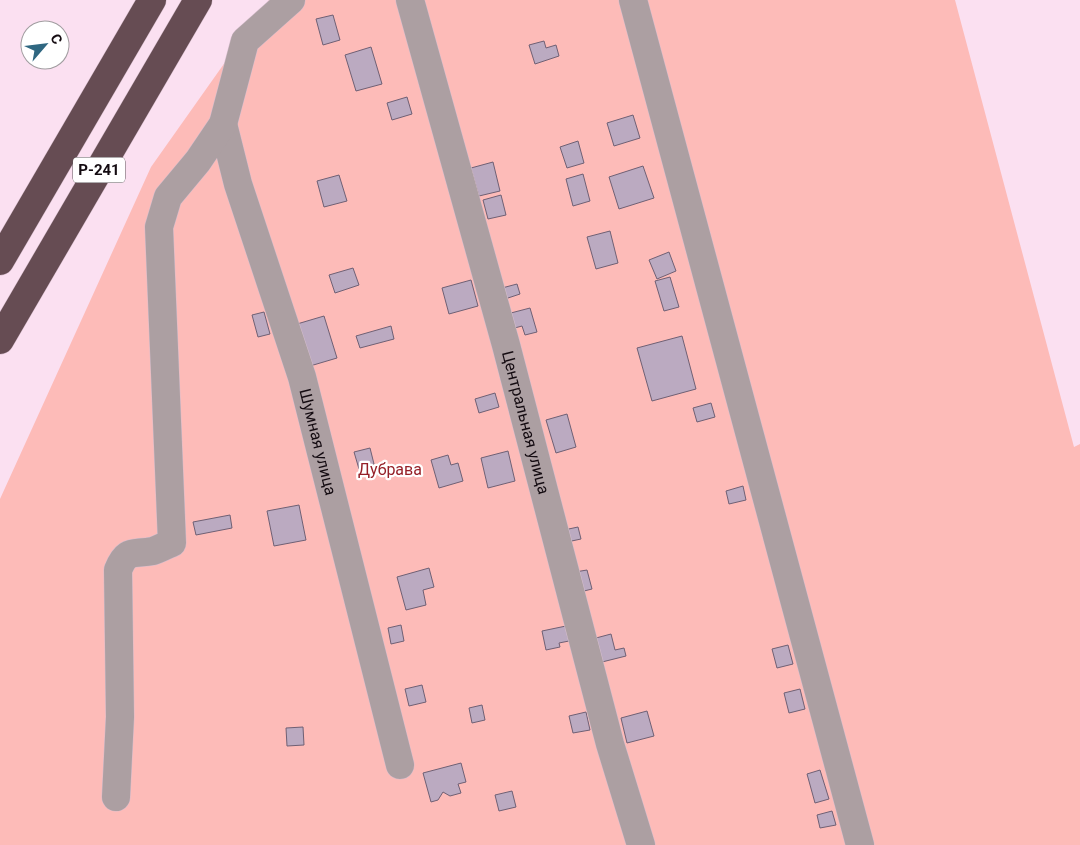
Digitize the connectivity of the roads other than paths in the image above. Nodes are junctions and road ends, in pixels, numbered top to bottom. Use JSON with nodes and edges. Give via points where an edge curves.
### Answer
{"nodes":[{"id":1,"x":152,"y":0,"type":"edge"},
{"id":2,"x":198,"y":0,"type":"edge"},
{"id":3,"x":291,"y":0,"type":"edge"},
{"id":4,"x":410,"y":0,"type":"edge"},
{"id":5,"x":633,"y":0,"type":"edge"},
{"id":6,"x":223,"y":124,"type":"junction"},
{"id":7,"x":0,"y":261,"type":"edge"},
{"id":8,"x":0,"y":340,"type":"edge"},
{"id":9,"x":400,"y":765,"type":"dead end"},
{"id":10,"x":116,"y":797,"type":"dead end"},
{"id":11,"x":641,"y":845,"type":"edge"},
{"id":12,"x":860,"y":845,"type":"edge"}],
"edges":[{"from":1,"to":7,"type":"highway","number":"Р-241"},
{"from":2,"to":8,"type":"highway","number":"Р-241"},
{"from":3,"to":6,"type":"street","via":[[245,41]]},
{"from":4,"to":11,"type":"street","name":"Центральная улица","via":[[506,345],[610,744]]},
{"from":5,"to":12,"type":"street"},
{"from":6,"to":9,"type":"street","name":"Шумная улица","via":[[238,184],[302,377]]},
{"from":6,"to":10,"type":"street","via":[[168,197],[159,227],[172,543],[154,551],[130,552],[118,570],[120,717]]}]}
